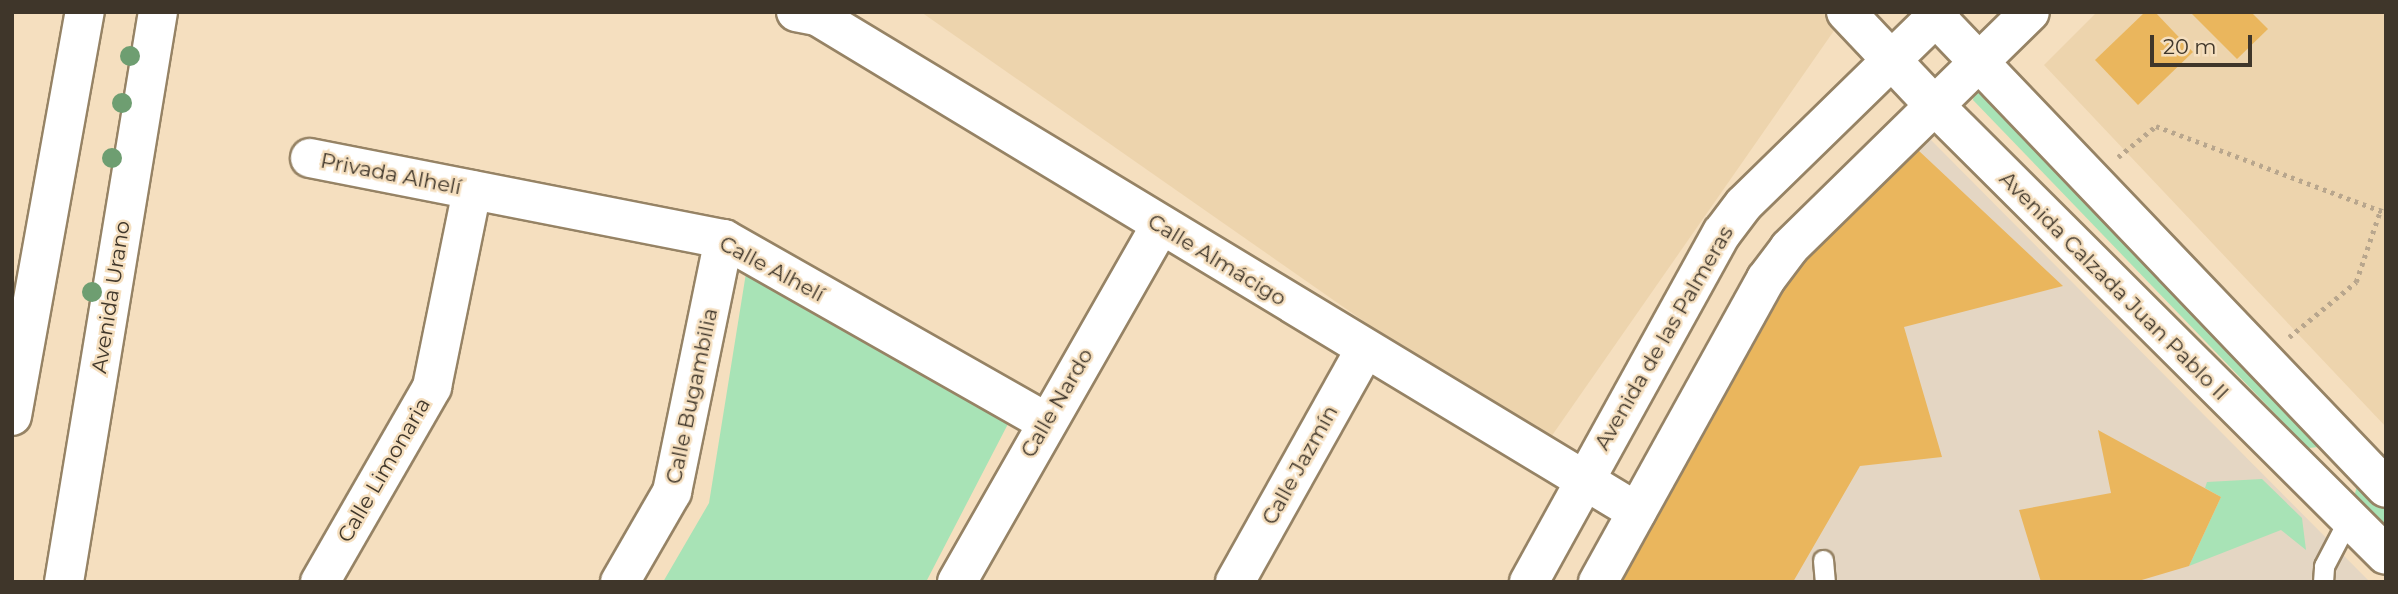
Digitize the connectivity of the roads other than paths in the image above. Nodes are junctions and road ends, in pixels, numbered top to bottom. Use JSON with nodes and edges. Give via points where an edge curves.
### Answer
{"nodes":[{"id":1,"x":85,"y":12,"type":"edge"},
{"id":2,"x":158,"y":12,"type":"edge"},
{"id":3,"x":1846,"y":12,"type":"edge"},
{"id":4,"x":2030,"y":12,"type":"edge"},
{"id":5,"x":810,"y":13,"type":"edge"},
{"id":6,"x":1936,"y":14,"type":"edge"},
{"id":7,"x":1892,"y":60,"type":"junction"},
{"id":8,"x":1978,"y":63,"type":"junction"},
{"id":9,"x":1935,"y":106,"type":"junction"},
{"id":10,"x":310,"y":158,"type":"dead end"},
{"id":11,"x":472,"y":190,"type":"junction"},
{"id":12,"x":1160,"y":226,"type":"junction"},
{"id":13,"x":724,"y":240,"type":"junction"},
{"id":14,"x":1365,"y":349,"type":"junction"},
{"id":15,"x":12,"y":416,"type":"edge"},
{"id":16,"x":1045,"y":422,"type":"junction"},
{"id":17,"x":2348,"y":450,"type":"junction"},
{"id":18,"x":1583,"y":477,"type":"junction"},
{"id":19,"x":2386,"y":488,"type":"edge"},
{"id":20,"x":2316,"y":489,"type":"junction"},
{"id":21,"x":1637,"y":512,"type":"junction"},
{"id":22,"x":2348,"y":520,"type":"junction"},
{"id":23,"x":2386,"y":555,"type":"edge"},
{"id":24,"x":1824,"y":559,"type":"dead end"},
{"id":25,"x":64,"y":582,"type":"edge"},
{"id":26,"x":320,"y":582,"type":"edge"},
{"id":27,"x":620,"y":582,"type":"edge"},
{"id":28,"x":957,"y":582,"type":"edge"},
{"id":29,"x":1235,"y":582,"type":"edge"},
{"id":30,"x":1529,"y":582,"type":"edge"},
{"id":31,"x":1598,"y":582,"type":"edge"},
{"id":32,"x":1825,"y":582,"type":"edge"},
{"id":33,"x":2323,"y":582,"type":"edge"}],
"edges":[{"from":1,"to":15,"type":"street"},
{"from":2,"to":25,"type":"street","name":"Avenida Urano"},
{"from":3,"to":7,"type":"street","name":"Avenida Calzada Juan Pablo II"},
{"from":4,"to":8,"type":"street"},
{"from":5,"to":12,"type":"street","name":"Calle Almácigo"},
{"from":6,"to":7,"type":"street","name":"Avenida de las Palmeras"},
{"from":6,"to":8,"type":"street"},
{"from":7,"to":9,"type":"street","name":"Avenida Calzada Juan Pablo II"},
{"from":7,"to":18,"type":"street","name":"Avenida de las Palmeras","via":[[1744,204],[1722,233]]},
{"from":8,"to":9,"type":"street"},
{"from":8,"to":17,"type":"street"},
{"from":9,"to":20,"type":"street","name":"Avenida Calzada Juan Pablo II"},
{"from":9,"to":21,"type":"street","via":[[1789,248],[1766,279]]},
{"from":10,"to":11,"type":"street","name":"Privada Alhelí"},
{"from":11,"to":13,"type":"street","name":"Calle Alhelí"},
{"from":11,"to":26,"type":"street","name":"Calle Limonaria","via":[[432,387]]},
{"from":12,"to":14,"type":"street","name":"Calle Almácigo"},
{"from":12,"to":16,"type":"street","name":"Calle Nardo"},
{"from":13,"to":16,"type":"street","name":"Calle Alhelí"},
{"from":13,"to":27,"type":"street","name":"Calle Bugambilia","via":[[672,492]]},
{"from":14,"to":18,"type":"street","name":"Calle Almácigo"},
{"from":14,"to":29,"type":"street","name":"Calle Jazmín"},
{"from":16,"to":28,"type":"street","name":"Calle Nardo"},
{"from":17,"to":19,"type":"street"},
{"from":17,"to":20,"type":"street"},
{"from":18,"to":21,"type":"street","name":"Calle Almácigo"},
{"from":18,"to":30,"type":"street","name":"Avenida de las Palmeras"},
{"from":20,"to":22,"type":"street","name":"Avenida Calzada Juan Pablo II"},
{"from":21,"to":31,"type":"street"},
{"from":22,"to":23,"type":"street","name":"Avenida Calzada Juan Pablo II"},
{"from":22,"to":33,"type":"lane","via":[[2324,566]]},
{"from":24,"to":32,"type":"lane"}]}
